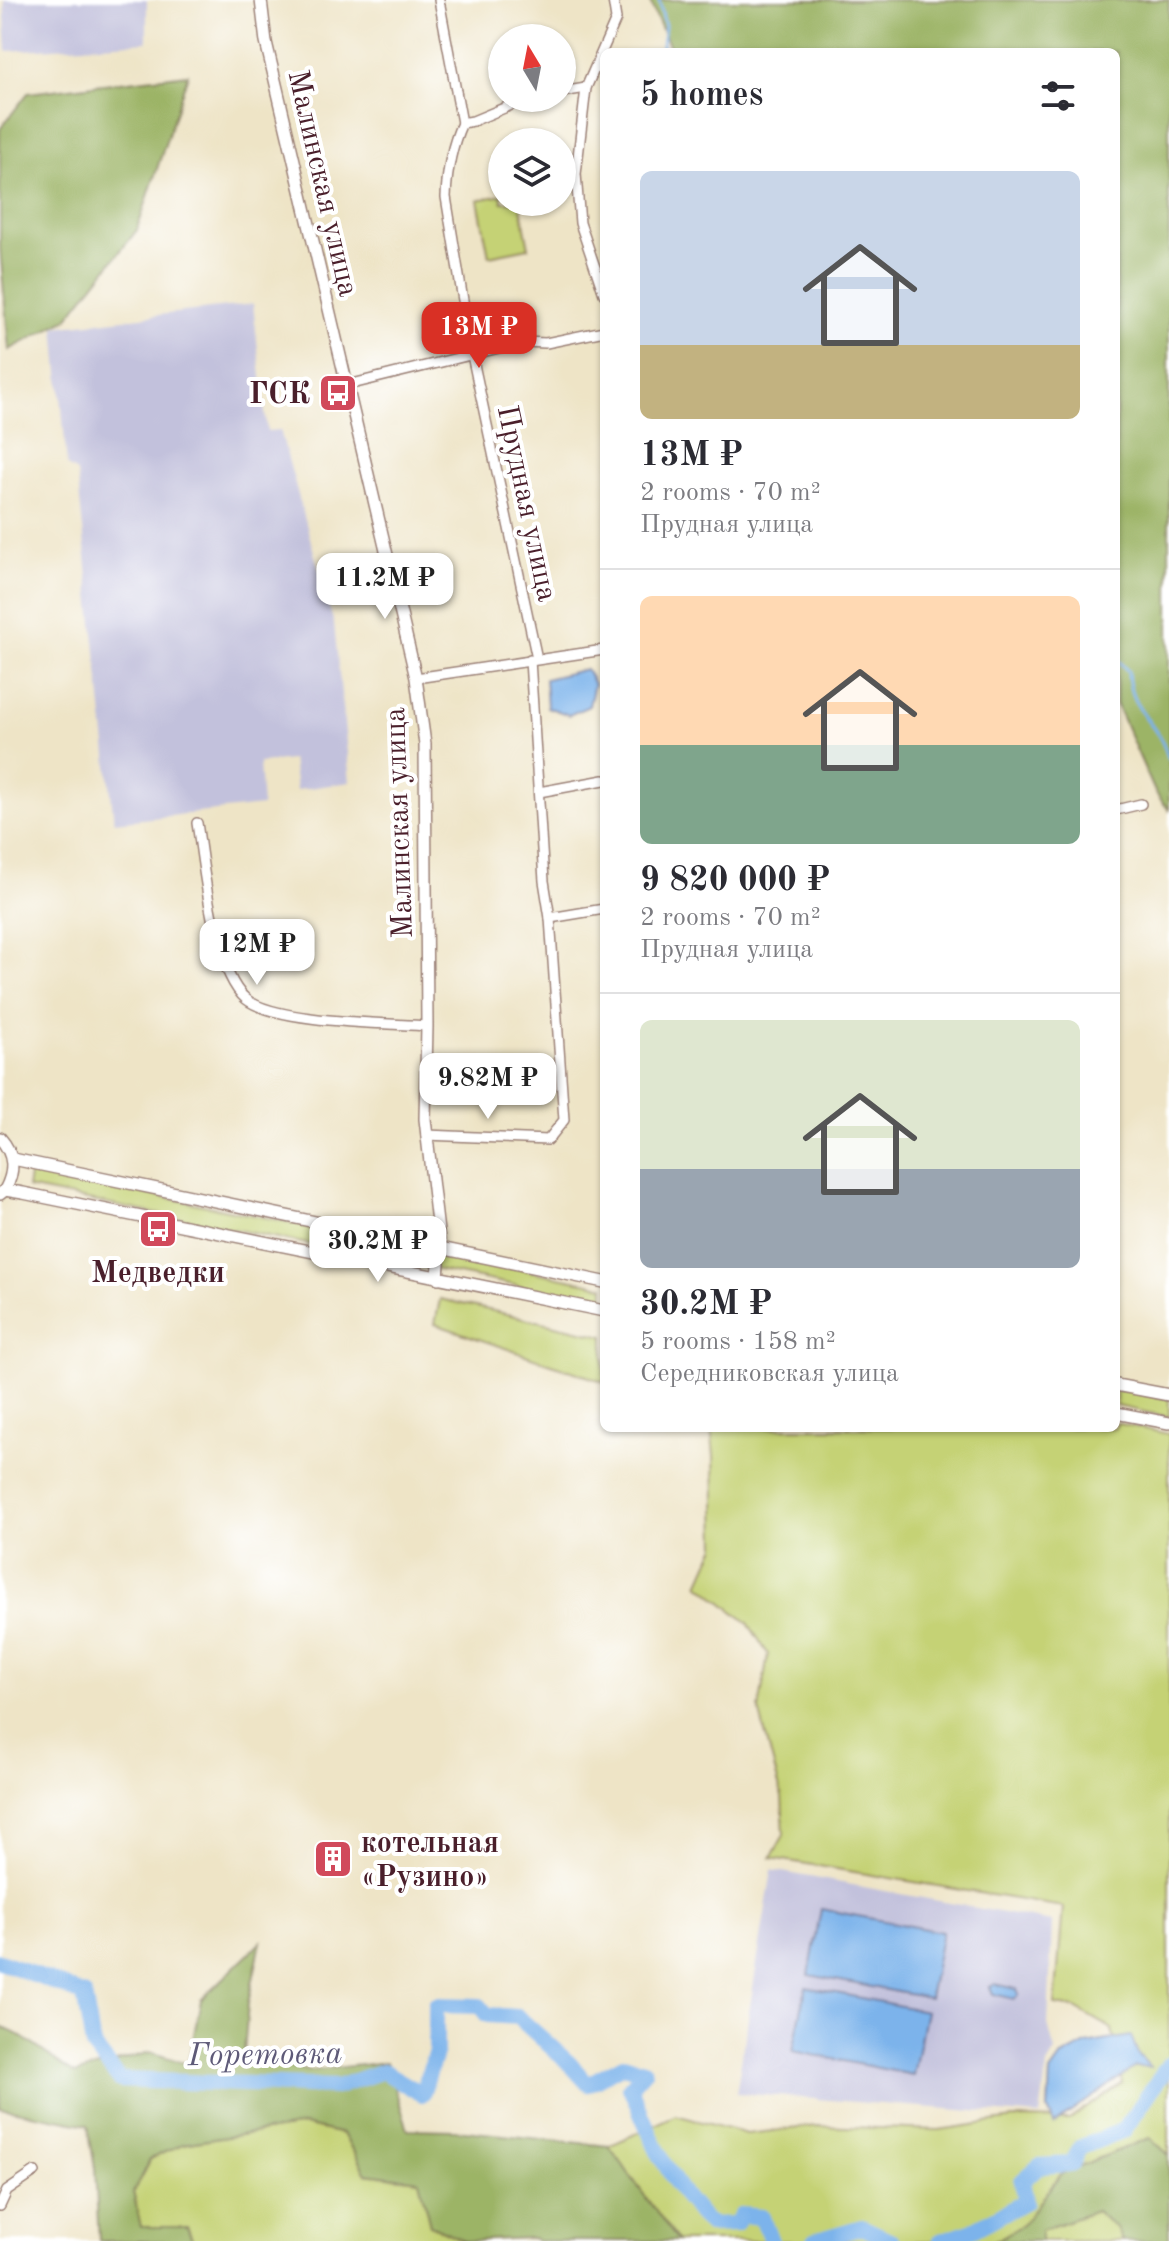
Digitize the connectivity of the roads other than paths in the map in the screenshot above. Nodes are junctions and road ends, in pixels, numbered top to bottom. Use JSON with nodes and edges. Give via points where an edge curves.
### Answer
{"nodes":[{"id":1,"x":261,"y":0,"type":"edge"},
{"id":2,"x":439,"y":0,"type":"edge"},
{"id":3,"x":613,"y":0,"type":"edge"},
{"id":4,"x":603,"y":48,"type":"edge"},
{"id":5,"x":600,"y":56,"type":"edge"},
{"id":6,"x":586,"y":88,"type":"junction"},
{"id":7,"x":576,"y":90,"type":"edge"},
{"id":8,"x":495,"y":112,"type":"edge"},
{"id":9,"x":462,"y":123,"type":"junction"},
{"id":10,"x":600,"y":282,"type":"edge"},
{"id":11,"x":600,"y":332,"type":"edge"},
{"id":12,"x":472,"y":355,"type":"junction"},
{"id":13,"x":348,"y":385,"type":"junction"},
{"id":14,"x":600,"y":651,"type":"edge"},
{"id":15,"x":533,"y":660,"type":"junction"},
{"id":16,"x":416,"y":678,"type":"junction"},
{"id":17,"x":600,"y":781,"type":"edge"},
{"id":18,"x":539,"y":792,"type":"junction"},
{"id":19,"x":1141,"y":804,"type":"dead end"},
{"id":20,"x":1120,"y":809,"type":"edge"},
{"id":21,"x":197,"y":823,"type":"dead end"},
{"id":22,"x":600,"y":910,"type":"edge"},
{"id":23,"x":550,"y":918,"type":"junction"},
{"id":24,"x":427,"y":1026,"type":"junction"},
{"id":25,"x":426,"y":1135,"type":"junction"},
{"id":26,"x":0,"y":1138,"type":"edge"},
{"id":27,"x":13,"y":1159,"type":"junction"},
{"id":28,"x":2,"y":1192,"type":"edge"},
{"id":29,"x":440,"y":1249,"type":"junction"},
{"id":30,"x":438,"y":1278,"type":"junction"},
{"id":31,"x":600,"y":1281,"type":"edge"},
{"id":32,"x":600,"y":1310,"type":"edge"},
{"id":33,"x":1120,"y":1386,"type":"edge"},
{"id":34,"x":1169,"y":1395,"type":"edge"},
{"id":35,"x":1120,"y":1414,"type":"edge"},
{"id":36,"x":1130,"y":1415,"type":"junction"},
{"id":37,"x":1169,"y":1423,"type":"edge"},
{"id":38,"x":1169,"y":1431,"type":"edge"},
{"id":39,"x":35,"y":2172,"type":"dead end"},
{"id":40,"x":0,"y":2206,"type":"edge"}],
"edges":[{"from":1,"to":13,"type":"street","name":"Малинская улица","via":[[266,42]]},
{"from":2,"to":9,"type":"street"},
{"from":3,"to":4,"type":"street","via":[[616,19]]},
{"from":5,"to":6,"type":"street"},
{"from":6,"to":7,"type":"street"},
{"from":6,"to":10,"type":"street","via":[[576,174],[580,223]]},
{"from":8,"to":9,"type":"street"},
{"from":9,"to":12,"type":"street","name":"Прудная улица","via":[[447,173],[446,197]]},
{"from":11,"to":12,"type":"street"},
{"from":12,"to":13,"type":"street"},
{"from":12,"to":15,"type":"street","name":"Прудная улица"},
{"from":13,"to":16,"type":"street","name":"Малинская улица"},
{"from":14,"to":15,"type":"street"},
{"from":15,"to":16,"type":"street"},
{"from":15,"to":18,"type":"street","name":"Прудная улица"},
{"from":16,"to":24,"type":"street","name":"Малинская улица","via":[[425,744]]},
{"from":17,"to":18,"type":"street"},
{"from":18,"to":23,"type":"street","name":"Прудная улица"},
{"from":19,"to":20,"type":"street"},
{"from":21,"to":24,"type":"street","via":[[213,923],[232,983],[245,998],[260,1008],[302,1016]]},
{"from":22,"to":23,"type":"street"},
{"from":23,"to":25,"type":"street","name":"Прудная улица","via":[[564,1120],[548,1140]]},
{"from":24,"to":25,"type":"street","name":"Малинская улица"},
{"from":25,"to":29,"type":"street","name":"Малинская улица"},
{"from":26,"to":27,"type":"street"},
{"from":27,"to":28,"type":"street","via":[[11,1179]]},
{"from":27,"to":29,"type":"street"},
{"from":28,"to":30,"type":"street"},
{"from":29,"to":30,"type":"street","name":"Малинская улица"},
{"from":29,"to":31,"type":"street"},
{"from":30,"to":32,"type":"street"},
{"from":33,"to":34,"type":"street"},
{"from":35,"to":36,"type":"street"},
{"from":36,"to":37,"type":"street"},
{"from":36,"to":38,"type":"street"},
{"from":39,"to":40,"type":"street","via":[[7,2191]]}]}
